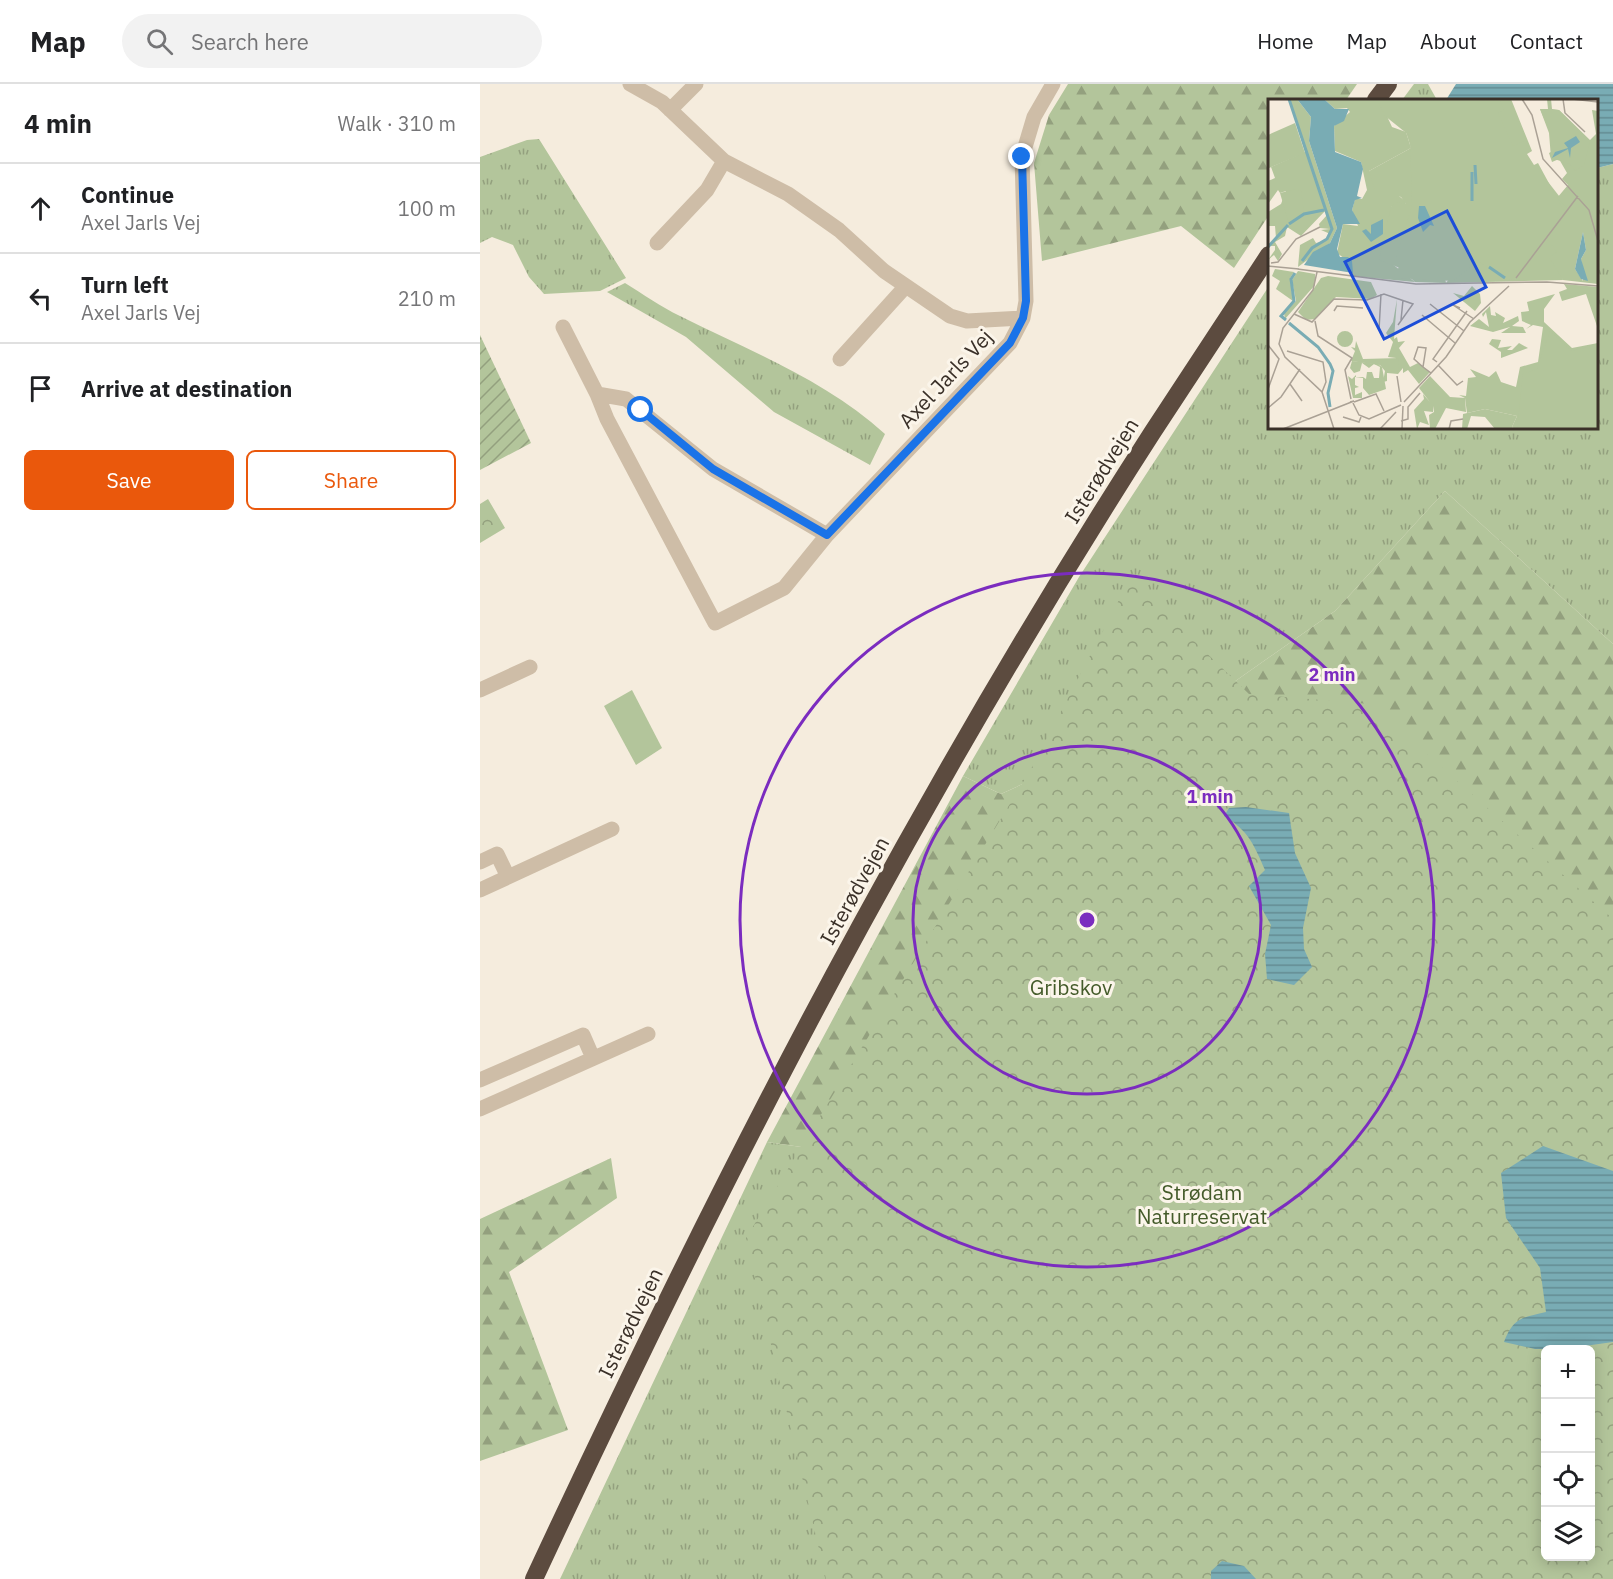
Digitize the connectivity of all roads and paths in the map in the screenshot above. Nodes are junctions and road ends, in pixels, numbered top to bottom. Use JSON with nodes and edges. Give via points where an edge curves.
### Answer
{"nodes":[{"id":1,"x":630,"y":84,"type":"edge"},
{"id":2,"x":696,"y":84,"type":"edge"},
{"id":3,"x":1053,"y":84,"type":"edge"},
{"id":4,"x":1388,"y":84,"type":"edge"},
{"id":5,"x":1378,"y":99,"type":"edge"},
{"id":6,"x":670,"y":110,"type":"junction"},
{"id":7,"x":724,"y":161,"type":"junction"},
{"id":8,"x":657,"y":243,"type":"dead end"},
{"id":9,"x":1268,"y":257,"type":"edge"},
{"id":10,"x":906,"y":286,"type":"junction"},
{"id":11,"x":1023,"y":318,"type":"junction"},
{"id":12,"x":563,"y":327,"type":"dead end"},
{"id":13,"x":840,"y":359,"type":"dead end"},
{"id":14,"x":597,"y":394,"type":"junction"},
{"id":15,"x":827,"y":535,"type":"junction"},
{"id":16,"x":531,"y":667,"type":"dead end"},
{"id":17,"x":480,"y":690,"type":"edge"},
{"id":18,"x":612,"y":829,"type":"dead end"},
{"id":19,"x":480,"y":862,"type":"edge"},
{"id":20,"x":508,"y":877,"type":"junction"},
{"id":21,"x":480,"y":890,"type":"edge"},
{"id":22,"x":648,"y":1034,"type":"dead end"},
{"id":23,"x":593,"y":1058,"type":"junction"},
{"id":24,"x":480,"y":1080,"type":"edge"},
{"id":25,"x":480,"y":1086,"type":"edge"},
{"id":26,"x":484,"y":1107,"type":"edge"},
{"id":27,"x":534,"y":1579,"type":"edge"}],
"edges":[{"from":1,"to":6,"type":"street"},
{"from":2,"to":6,"type":"street"},
{"from":3,"to":11,"type":"street","name":"Axel Jarls Vej","via":[[1034,117],[1022,157],[1026,301]]},
{"from":4,"to":5,"type":"highway"},
{"from":6,"to":7,"type":"street"},
{"from":7,"to":8,"type":"street","via":[[706,190]]},
{"from":7,"to":10,"type":"street","via":[[788,194]]},
{"from":9,"to":27,"type":"highway","name":"Isterødvejen","via":[[1038,618],[861,925],[752,1130]]},
{"from":10,"to":11,"type":"street","via":[[950,316],[967,321]]},
{"from":10,"to":13,"type":"street"},
{"from":11,"to":15,"type":"street","name":"Axel Jarls Vej","via":[[1010,343]]},
{"from":12,"to":14,"type":"street","name":"Axel Jarls Vej"},
{"from":14,"to":15,"type":"street","via":[[626,399],[713,469]]},
{"from":14,"to":15,"type":"street","name":"Axel Jarls Vej","via":[[714,623],[784,588]]},
{"from":16,"to":17,"type":"street"},
{"from":18,"to":20,"type":"street"},
{"from":19,"to":20,"type":"street","via":[[497,854]]},
{"from":20,"to":21,"type":"street"},
{"from":22,"to":23,"type":"street"},
{"from":23,"to":24,"type":"street","via":[[583,1035]]},
{"from":23,"to":26,"type":"street"},
{"from":25,"to":26,"type":"street"}]}
